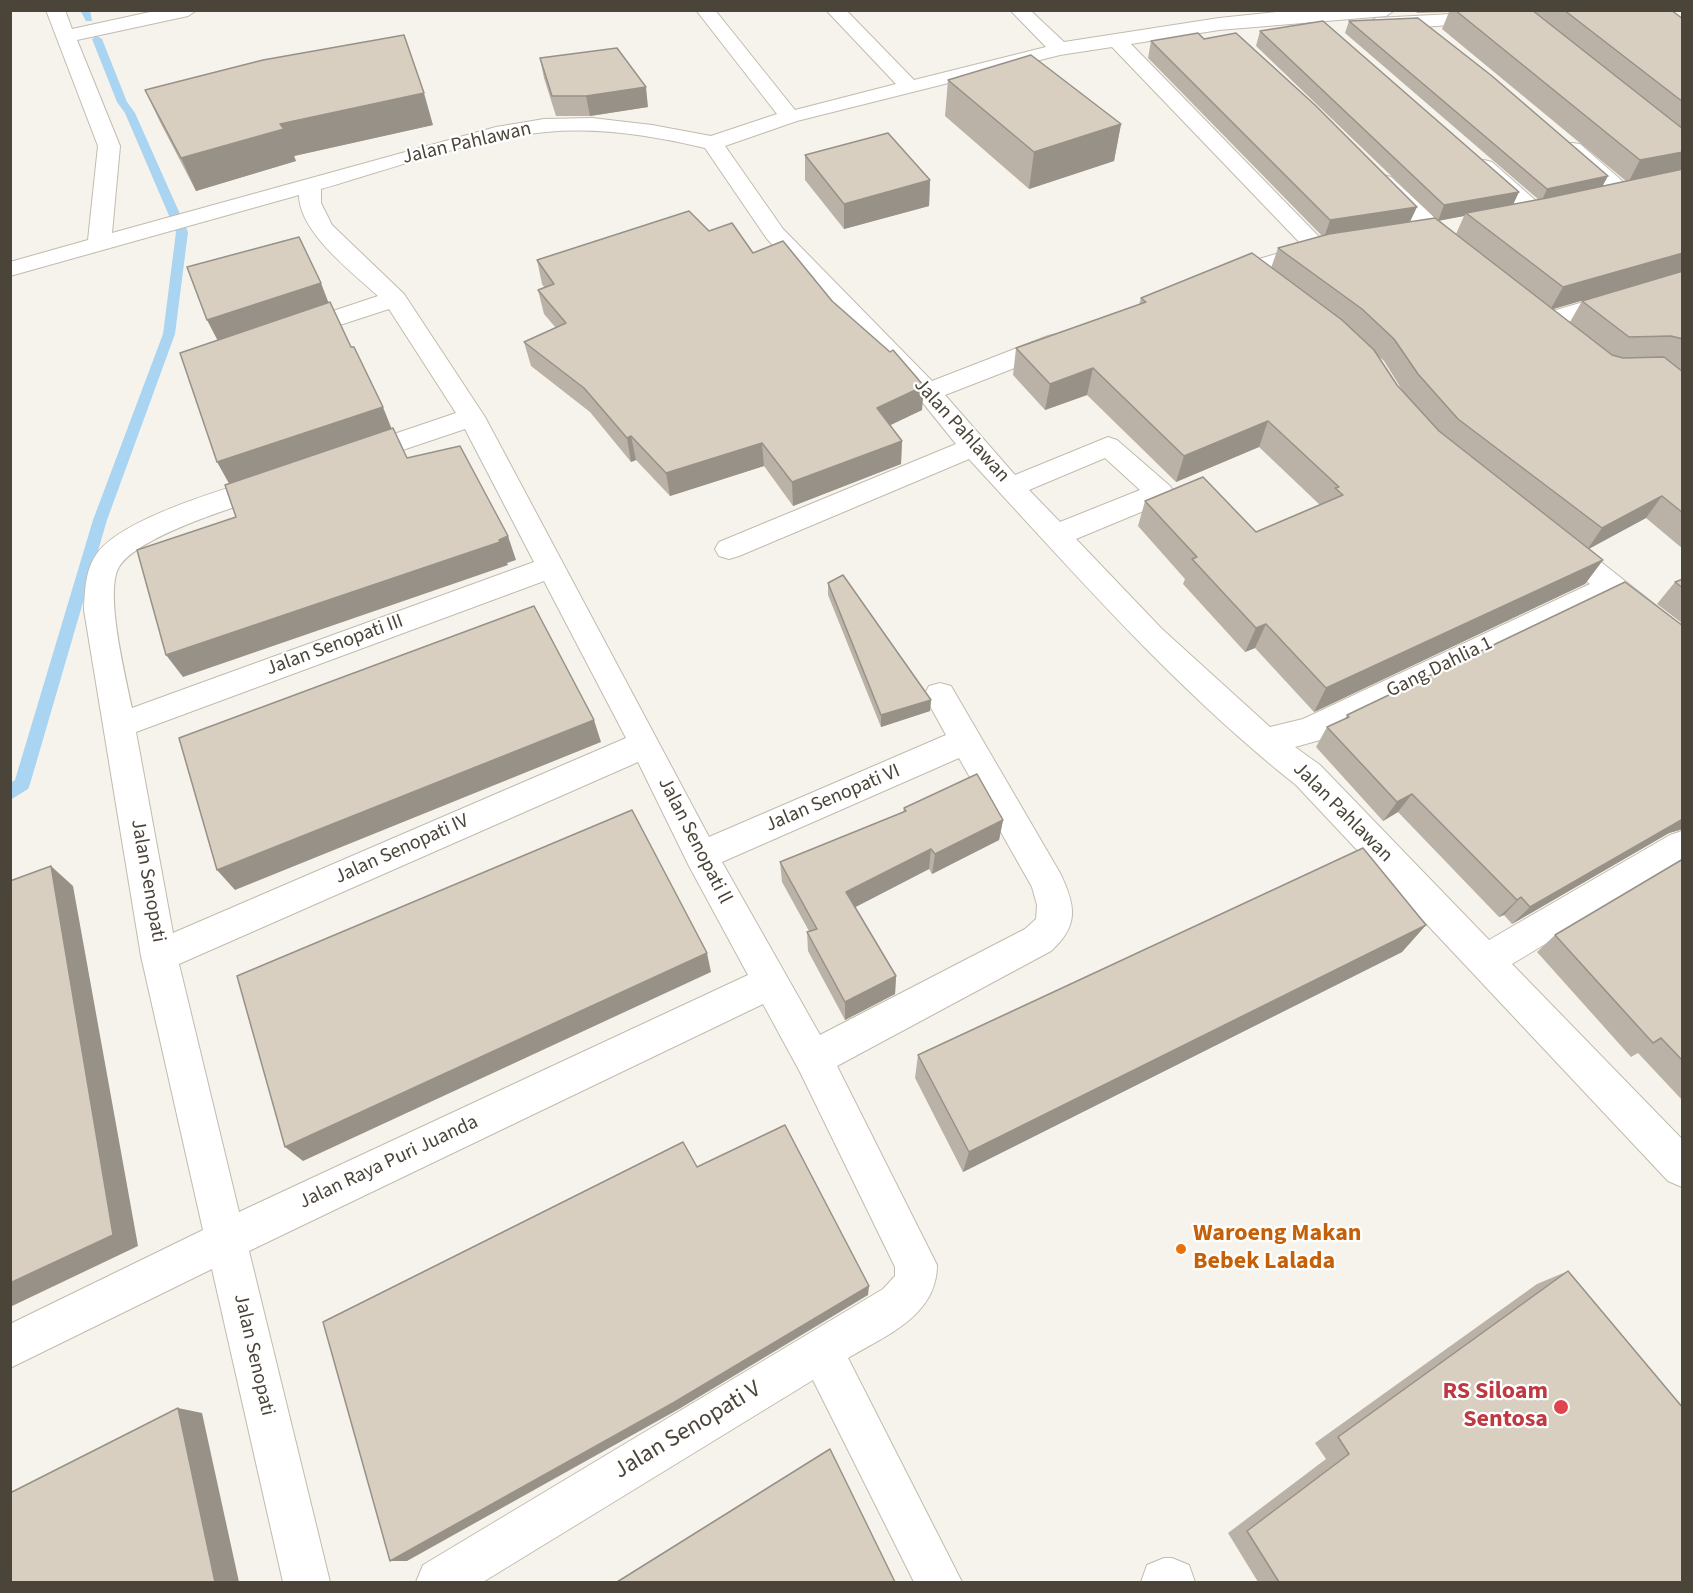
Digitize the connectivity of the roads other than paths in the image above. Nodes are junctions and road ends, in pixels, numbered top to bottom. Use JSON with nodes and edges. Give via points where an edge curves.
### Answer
{"nodes":[{"id":1,"x":55,"y":10,"type":"edge"},
{"id":2,"x":188,"y":10,"type":"edge"},
{"id":3,"x":705,"y":10,"type":"edge"},
{"id":4,"x":835,"y":10,"type":"edge"},
{"id":5,"x":1019,"y":10,"type":"edge"},
{"id":6,"x":1386,"y":10,"type":"edge"},
{"id":7,"x":1506,"y":17,"type":"edge"},
{"id":8,"x":1417,"y":21,"type":"junction"},
{"id":9,"x":1322,"y":22,"type":"edge"},
{"id":10,"x":67,"y":36,"type":"junction"},
{"id":11,"x":1443,"y":42,"type":"edge"},
{"id":12,"x":1123,"y":47,"type":"junction"},
{"id":13,"x":1060,"y":49,"type":"junction"},
{"id":14,"x":910,"y":87,"type":"junction"},
{"id":15,"x":790,"y":117,"type":"junction"},
{"id":16,"x":1558,"y":137,"type":"edge"},
{"id":17,"x":712,"y":143,"type":"junction"},
{"id":18,"x":1466,"y":152,"type":"edge"},
{"id":19,"x":1366,"y":166,"type":"edge"},
{"id":20,"x":310,"y":184,"type":"junction"},
{"id":21,"x":1620,"y":192,"type":"edge"},
{"id":22,"x":1535,"y":212,"type":"edge"},
{"id":23,"x":99,"y":246,"type":"junction"},
{"id":24,"x":1476,"y":264,"type":"edge"},
{"id":25,"x":1247,"y":267,"type":"junction"},
{"id":26,"x":10,"y":269,"type":"edge"},
{"id":27,"x":1683,"y":280,"type":"edge"},
{"id":28,"x":1203,"y":285,"type":"edge"},
{"id":29,"x":1275,"y":289,"type":"edge"},
{"id":30,"x":395,"y":299,"type":"junction"},
{"id":31,"x":1547,"y":320,"type":"edge"},
{"id":32,"x":1082,"y":332,"type":"edge"},
{"id":33,"x":275,"y":338,"type":"edge"},
{"id":34,"x":927,"y":392,"type":"junction"},
{"id":35,"x":472,"y":417,"type":"junction"},
{"id":36,"x":973,"y":447,"type":"junction"},
{"id":37,"x":1011,"y":487,"type":"junction"},
{"id":38,"x":1539,"y":528,"type":"edge"},
{"id":39,"x":1057,"y":535,"type":"junction"},
{"id":40,"x":729,"y":549,"type":"dead end"},
{"id":41,"x":550,"y":568,"type":"junction"},
{"id":42,"x":1613,"y":586,"type":"junction"},
{"id":43,"x":1683,"y":642,"type":"edge"},
{"id":44,"x":940,"y":695,"type":"dead end"},
{"id":45,"x":120,"y":725,"type":"junction"},
{"id":46,"x":965,"y":741,"type":"junction"},
{"id":47,"x":1264,"y":741,"type":"junction"},
{"id":48,"x":645,"y":744,"type":"junction"},
{"id":49,"x":1683,"y":845,"type":"edge"},
{"id":50,"x":701,"y":856,"type":"junction"},
{"id":51,"x":159,"y":956,"type":"junction"},
{"id":52,"x":1486,"y":960,"type":"junction"},
{"id":53,"x":769,"y":983,"type":"junction"},
{"id":54,"x":813,"y":1059,"type":"junction"},
{"id":55,"x":1683,"y":1167,"type":"edge"},
{"id":56,"x":226,"y":1240,"type":"junction"},
{"id":57,"x":916,"y":1265,"type":"joint"},
{"id":58,"x":10,"y":1347,"type":"edge"},
{"id":59,"x":821,"y":1350,"type":"junction"},
{"id":60,"x":306,"y":1582,"type":"edge"},
{"id":61,"x":440,"y":1582,"type":"edge"},
{"id":62,"x":939,"y":1582,"type":"edge"},
{"id":63,"x":1164,"y":1582,"type":"edge"},
{"id":64,"x":1172,"y":1582,"type":"edge"}],
"edges":[{"from":1,"to":10,"type":"street"},
{"from":2,"to":10,"type":"street"},
{"from":3,"to":15,"type":"street"},
{"from":4,"to":14,"type":"street"},
{"from":5,"to":13,"type":"street"},
{"from":6,"to":9,"type":"street"},
{"from":7,"to":8,"type":"street"},
{"from":8,"to":9,"type":"street"},
{"from":8,"to":11,"type":"street"},
{"from":9,"to":12,"type":"street"},
{"from":9,"to":12,"type":"street","via":[[1237,42]]},
{"from":10,"to":23,"type":"street","via":[[109,146]]},
{"from":12,"to":13,"type":"street"},
{"from":12,"to":25,"type":"street","via":[[1330,246]]},
{"from":13,"to":14,"type":"street"},
{"from":14,"to":15,"type":"street"},
{"from":15,"to":17,"type":"street"},
{"from":16,"to":21,"type":"street"},
{"from":17,"to":20,"type":"street","name":"Jalan Pahlawan","via":[[655,130],[550,125],[496,133]]},
{"from":17,"to":34,"type":"street","name":"Jalan Pahlawan","via":[[775,234]]},
{"from":18,"to":22,"type":"street"},
{"from":19,"to":24,"type":"street"},
{"from":20,"to":23,"type":"street","name":"Jalan Pahlawan"},
{"from":20,"to":30,"type":"street","via":[[310,203],[322,227]]},
{"from":23,"to":26,"type":"street","name":"Jalan Pahlawan"},
{"from":25,"to":28,"type":"street"},
{"from":25,"to":29,"type":"street"},
{"from":27,"to":31,"type":"street"},
{"from":30,"to":33,"type":"street"},
{"from":30,"to":35,"type":"street"},
{"from":32,"to":34,"type":"street"},
{"from":34,"to":36,"type":"street","name":"Jalan Pahlawan"},
{"from":35,"to":41,"type":"street","name":"Jalan Senopati ll"},
{"from":35,"to":45,"type":"street","name":"Jalan Senopati","via":[[225,501],[120,547],[106,561],[99,610]]},
{"from":36,"to":37,"type":"street","name":"Jalan Pahlawan"},
{"from":36,"to":40,"type":"street"},
{"from":37,"to":39,"type":"street","name":"Jalan Pahlawan"},
{"from":37,"to":39,"type":"street","via":[[1108,446],[1160,493]]},
{"from":38,"to":42,"type":"street"},
{"from":39,"to":47,"type":"street","name":"Jalan Pahlawan","via":[[1151,636]]},
{"from":41,"to":45,"type":"street","name":"Jalan Senopati III"},
{"from":41,"to":48,"type":"street","name":"Jalan Senopati ll"},
{"from":42,"to":43,"type":"street"},
{"from":42,"to":47,"type":"street","name":"Gang Dahlia 1","via":[[1309,731]]},
{"from":44,"to":46,"type":"street"},
{"from":45,"to":51,"type":"street","name":"Jalan Senopati"},
{"from":46,"to":50,"type":"street","name":"Jalan Senopati VI"},
{"from":46,"to":54,"type":"street","via":[[1048,884],[1054,926],[1038,940]]},
{"from":47,"to":52,"type":"street","name":"Jalan Pahlawan","via":[[1308,775]]},
{"from":48,"to":50,"type":"street","name":"Jalan Senopati ll"},
{"from":48,"to":51,"type":"street","name":"Jalan Senopati IV"},
{"from":49,"to":52,"type":"street"},
{"from":50,"to":53,"type":"street","name":"Jalan Senopati ll"},
{"from":51,"to":56,"type":"street","name":"Jalan Senopati"},
{"from":52,"to":55,"type":"street","name":"Jalan Pahlawan"},
{"from":53,"to":54,"type":"street","name":"Jalan Senopati ll"},
{"from":53,"to":56,"type":"street","name":"Jalan Raya Puri Juanda"},
{"from":54,"to":57,"type":"street","name":"Jalan Senopati ll"},
{"from":56,"to":58,"type":"street","name":"Jalan Raya Puri Juanda"},
{"from":56,"to":60,"type":"street","name":"Jalan Senopati"},
{"from":57,"to":59,"type":"street","name":"Jalan Senopati V","via":[[917,1278],[898,1304]]},
{"from":59,"to":61,"type":"street","name":"Jalan Senopati V"},
{"from":59,"to":62,"type":"street"},
{"from":63,"to":64,"type":"street"}]}
